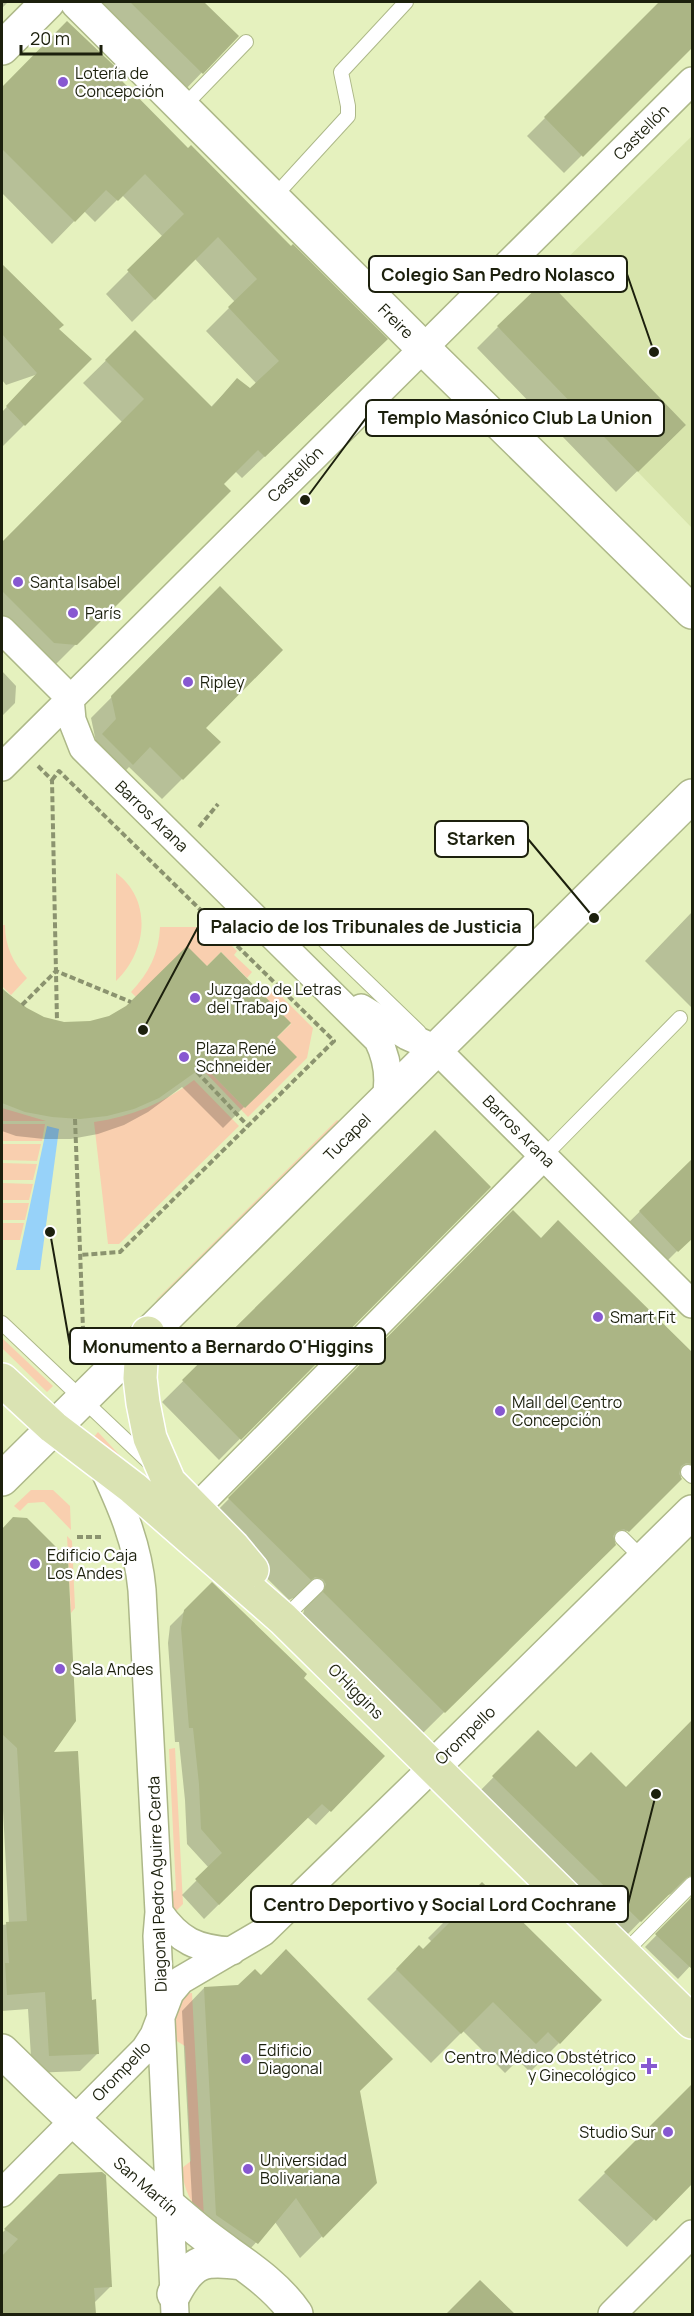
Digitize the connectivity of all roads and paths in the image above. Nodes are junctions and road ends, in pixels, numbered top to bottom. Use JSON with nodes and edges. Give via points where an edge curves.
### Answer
{"nodes":[{"id":1,"x":48,"y":2,"type":"edge"},
{"id":2,"x":77,"y":2,"type":"edge"},
{"id":3,"x":406,"y":2,"type":"edge"},
{"id":4,"x":246,"y":42,"type":"dead end"},
{"id":5,"x":2,"y":48,"type":"edge"},
{"id":6,"x":693,"y":81,"type":"edge"},
{"id":7,"x":183,"y":107,"type":"junction"},
{"id":8,"x":273,"y":198,"type":"junction"},
{"id":9,"x":423,"y":348,"type":"junction"},
{"id":10,"x":693,"y":612,"type":"edge"},
{"id":11,"x":2,"y":630,"type":"edge"},
{"id":12,"x":70,"y":698,"type":"junction"},
{"id":13,"x":83,"y":748,"type":"junction"},
{"id":14,"x":30,"y":755,"type":"junction"},
{"id":15,"x":2,"y":767,"type":"edge"},
{"id":16,"x":52,"y":780,"type":"junction"},
{"id":17,"x":693,"y":796,"type":"edge"},
{"id":18,"x":306,"y":923,"type":"dead end"},
{"id":19,"x":56,"y":971,"type":"junction"},
{"id":20,"x":324,"y":985,"type":"junction"},
{"id":21,"x":131,"y":1002,"type":"dead end"},
{"id":22,"x":22,"y":1005,"type":"dead end"},
{"id":23,"x":680,"y":1018,"type":"dead end"},
{"id":24,"x":57,"y":1021,"type":"dead end"},
{"id":25,"x":436,"y":1049,"type":"junction"},
{"id":26,"x":197,"y":1072,"type":"dead end"},
{"id":27,"x":386,"y":1098,"type":"junction"},
{"id":28,"x":75,"y":1119,"type":"dead end"},
{"id":29,"x":248,"y":1126,"type":"junction"},
{"id":30,"x":544,"y":1155,"type":"junction"},
{"id":31,"x":80,"y":1255,"type":"junction"},
{"id":32,"x":693,"y":1304,"type":"edge"},
{"id":33,"x":2,"y":1323,"type":"edge"},
{"id":34,"x":148,"y":1334,"type":"junction"},
{"id":35,"x":84,"y":1359,"type":"dead end"},
{"id":36,"x":2,"y":1380,"type":"edge"},
{"id":37,"x":82,"y":1399,"type":"junction"},
{"id":38,"x":53,"y":1428,"type":"junction"},
{"id":39,"x":100,"y":1462,"type":"junction"},
{"id":40,"x":2,"y":1479,"type":"edge"},
{"id":41,"x":169,"y":1482,"type":"junction"},
{"id":42,"x":196,"y":1508,"type":"junction"},
{"id":43,"x":693,"y":1512,"type":"edge"},
{"id":44,"x":77,"y":1537,"type":"dead end"},
{"id":45,"x":103,"y":1537,"type":"dead end"},
{"id":46,"x":317,"y":1586,"type":"dead end"},
{"id":47,"x":284,"y":1619,"type":"junction"},
{"id":48,"x":433,"y":1767,"type":"junction"},
{"id":49,"x":693,"y":1884,"type":"edge"},
{"id":50,"x":159,"y":1912,"type":"junction"},
{"id":51,"x":232,"y":1951,"type":"junction"},
{"id":52,"x":623,"y":1954,"type":"junction"},
{"id":53,"x":162,"y":2011,"type":"junction"},
{"id":54,"x":693,"y":2022,"type":"edge"},
{"id":55,"x":2,"y":2051,"type":"edge"},
{"id":56,"x":73,"y":2121,"type":"junction"},
{"id":57,"x":2,"y":2193,"type":"edge"},
{"id":58,"x":170,"y":2207,"type":"junction"},
{"id":59,"x":693,"y":2234,"type":"edge"},
{"id":60,"x":241,"y":2263,"type":"junction"},
{"id":61,"x":174,"y":2304,"type":"edge"},
{"id":62,"x":296,"y":2314,"type":"edge"},
{"id":63,"x":612,"y":2314,"type":"edge"}],
"edges":[{"from":1,"to":5,"type":"main road"},
{"from":2,"to":7,"type":"main road","name":"Freire"},
{"from":3,"to":8,"type":"lane","via":[[342,72],[348,116]]},
{"from":4,"to":7,"type":"lane"},
{"from":6,"to":9,"type":"street","name":"Castellón"},
{"from":7,"to":8,"type":"main road","name":"Freire"},
{"from":8,"to":9,"type":"main road","name":"Freire"},
{"from":9,"to":10,"type":"main road","name":"Freire"},
{"from":9,"to":12,"type":"street","name":"Castellón"},
{"from":11,"to":12,"type":"street"},
{"from":12,"to":13,"type":"street","name":"Barros Arana","via":[[72,720]]},
{"from":12,"to":14,"type":"street","name":"Castellón"},
{"from":13,"to":14,"type":"street","name":"Barros Arana","via":[[45,738]]},
{"from":13,"to":20,"type":"street","name":"Barros Arana"},
{"from":14,"to":15,"type":"street","name":"Castellón"},
{"from":14,"to":16,"type":"path"},
{"from":16,"to":19,"type":"path"},
{"from":16,"to":29,"type":"path","via":[[59,771],[334,1041]]},
{"from":17,"to":25,"type":"main road","name":"Tucapel"},
{"from":18,"to":25,"type":"lane"},
{"from":19,"to":21,"type":"path"},
{"from":19,"to":22,"type":"path"},
{"from":19,"to":24,"type":"path"},
{"from":20,"to":25,"type":"street","name":"Barros Arana"},
{"from":20,"to":27,"type":"street","name":"Barros Arana","via":[[378,1040],[388,1076]]},
{"from":23,"to":30,"type":"lane"},
{"from":25,"to":27,"type":"main road","name":"Tucapel"},
{"from":25,"to":30,"type":"street","name":"Barros Arana"},
{"from":26,"to":29,"type":"path"},
{"from":27,"to":34,"type":"main road","name":"Tucapel"},
{"from":28,"to":31,"type":"path"},
{"from":29,"to":31,"type":"path","via":[[120,1252]]},
{"from":30,"to":32,"type":"street","name":"Barros Arana"},
{"from":30,"to":42,"type":"street"},
{"from":31,"to":35,"type":"path"},
{"from":33,"to":37,"type":"lane"},
{"from":34,"to":37,"type":"main road","name":"Tucapel"},
{"from":34,"to":41,"type":"main road","via":[[141,1362],[143,1403],[150,1438]]},
{"from":36,"to":38,"type":"main road","name":"O'Higgins"},
{"from":37,"to":38,"type":"main road","name":"Tucapel"},
{"from":37,"to":41,"type":"lane"},
{"from":38,"to":39,"type":"main road","name":"O'Higgins"},
{"from":38,"to":40,"type":"main road","name":"Tucapel"},
{"from":39,"to":47,"type":"main road","name":"O'Higgins"},
{"from":39,"to":50,"type":"street","name":"Diagonal Pedro Aguirre Cerda","via":[[117,1495],[141,1574]]},
{"from":41,"to":42,"type":"main road"},
{"from":42,"to":47,"type":"main road","via":[[258,1578]]},
{"from":43,"to":48,"type":"main road","name":"Orompello","via":[[633,1549]]},
{"from":44,"to":45,"type":"path"},
{"from":46,"to":47,"type":"lane"},
{"from":47,"to":48,"type":"main road","name":"O'Higgins"},
{"from":48,"to":51,"type":"street","name":"Orompello","via":[[271,1924]]},
{"from":48,"to":52,"type":"main road","name":"O'Higgins"},
{"from":49,"to":52,"type":"lane"},
{"from":50,"to":51,"type":"street","via":[[185,1940],[210,1949]]},
{"from":50,"to":53,"type":"street","name":"Diagonal Pedro Aguirre Cerda"},
{"from":51,"to":53,"type":"street","name":"Orompello","via":[[181,1980]]},
{"from":52,"to":54,"type":"main road","name":"O'Higgins"},
{"from":53,"to":56,"type":"street","name":"Orompello","via":[[146,2049]]},
{"from":53,"to":58,"type":"street","name":"Diagonal Pedro Aguirre Cerda"},
{"from":55,"to":56,"type":"main road","name":"San Martín"},
{"from":56,"to":57,"type":"street","name":"Orompello"},
{"from":56,"to":58,"type":"main road","name":"San Martín"},
{"from":58,"to":60,"type":"main road","name":"San Martín"},
{"from":58,"to":61,"type":"street","name":"Diagonal Pedro Aguirre Cerda"},
{"from":59,"to":63,"type":"street"},
{"from":60,"to":61,"type":"main road","via":[[201,2263],[184,2275]]},
{"from":60,"to":62,"type":"main road","name":"San Martín","via":[[278,2293]]}]}
